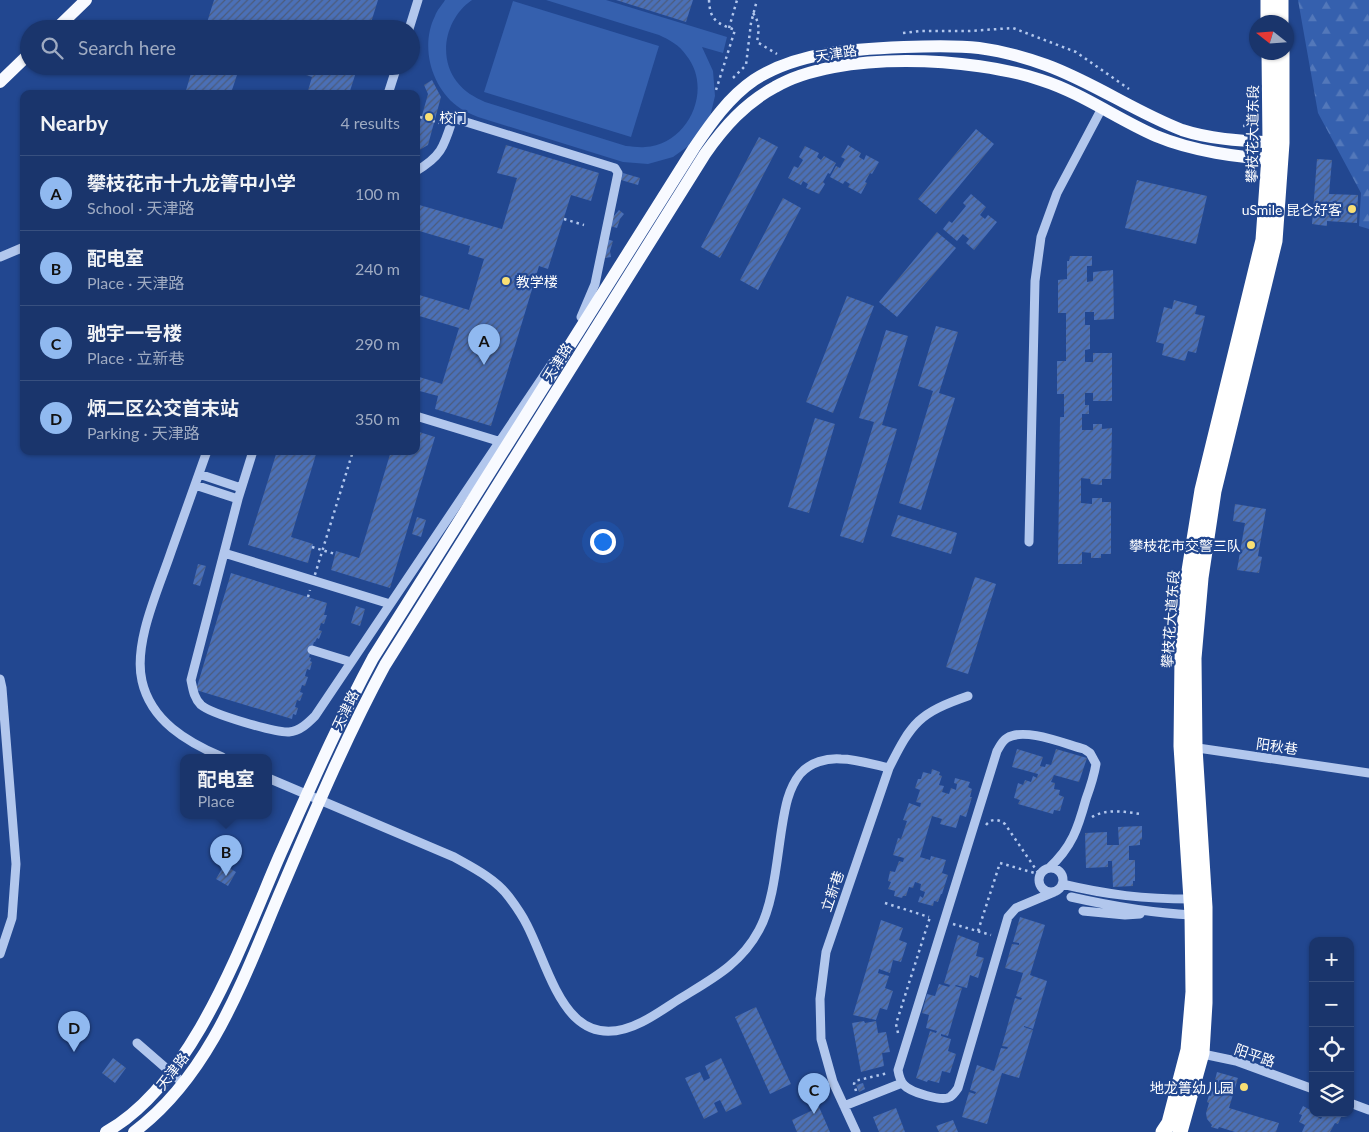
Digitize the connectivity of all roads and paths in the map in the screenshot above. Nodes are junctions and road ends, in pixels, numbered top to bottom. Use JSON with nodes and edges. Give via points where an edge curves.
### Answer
{"nodes":[{"id":1,"x":86,"y":0,"type":"edge"},
{"id":2,"x":418,"y":0,"type":"edge"},
{"id":3,"x":709,"y":0,"type":"edge"},
{"id":4,"x":737,"y":0,"type":"edge"},
{"id":5,"x":757,"y":0,"type":"edge"},
{"id":6,"x":1268,"y":0,"type":"edge"},
{"id":7,"x":1281,"y":0,"type":"edge"},
{"id":8,"x":1268,"y":15,"type":"edge"},
{"id":9,"x":1281,"y":15,"type":"edge"},
{"id":10,"x":65,"y":20,"type":"edge"},
{"id":11,"x":412,"y":20,"type":"edge"},
{"id":12,"x":729,"y":28,"type":"junction"},
{"id":13,"x":1270,"y":60,"type":"edge"},
{"id":14,"x":1281,"y":60,"type":"edge"},
{"id":15,"x":20,"y":63,"type":"edge"},
{"id":16,"x":394,"y":75,"type":"edge"},
{"id":17,"x":732,"y":80,"type":"dead end"},
{"id":18,"x":0,"y":82,"type":"edge"},
{"id":19,"x":389,"y":90,"type":"edge"},
{"id":20,"x":722,"y":92,"type":"dead end"},
{"id":21,"x":1102,"y":108,"type":"junction"},
{"id":22,"x":420,"y":117,"type":"dead end"},
{"id":23,"x":450,"y":126,"type":"junction"},
{"id":24,"x":1276,"y":142,"type":"junction"},
{"id":25,"x":1276,"y":159,"type":"junction"},
{"id":26,"x":420,"y":169,"type":"edge"},
{"id":27,"x":564,"y":218,"type":"dead end"},
{"id":28,"x":584,"y":225,"type":"dead end"},
{"id":29,"x":20,"y":250,"type":"edge"},
{"id":30,"x":0,"y":257,"type":"edge"},
{"id":31,"x":420,"y":417,"type":"edge"},
{"id":32,"x":498,"y":442,"type":"junction"},
{"id":33,"x":206,"y":455,"type":"edge"},
{"id":34,"x":252,"y":455,"type":"edge"},
{"id":35,"x":352,"y":455,"type":"edge"},
{"id":36,"x":199,"y":474,"type":"junction"},
{"id":37,"x":195,"y":485,"type":"junction"},
{"id":38,"x":241,"y":488,"type":"junction"},
{"id":39,"x":238,"y":499,"type":"junction"},
{"id":40,"x":1029,"y":542,"type":"dead end"},
{"id":41,"x":312,"y":548,"type":"dead end"},
{"id":42,"x":322,"y":550,"type":"junction"},
{"id":43,"x":224,"y":553,"type":"junction"},
{"id":44,"x":335,"y":554,"type":"dead end"},
{"id":45,"x":313,"y":581,"type":"dead end"},
{"id":46,"x":390,"y":604,"type":"junction"},
{"id":47,"x":312,"y":650,"type":"dead end"},
{"id":48,"x":351,"y":662,"type":"junction"},
{"id":49,"x":0,"y":679,"type":"edge"},
{"id":50,"x":968,"y":696,"type":"dead end"},
{"id":51,"x":1188,"y":747,"type":"junction"},
{"id":52,"x":215,"y":754,"type":"edge"},
{"id":53,"x":889,"y":768,"type":"junction"},
{"id":54,"x":1369,"y":773,"type":"edge"},
{"id":55,"x":272,"y":780,"type":"edge"},
{"id":56,"x":306,"y":795,"type":"junction"},
{"id":57,"x":319,"y":801,"type":"junction"},
{"id":58,"x":1141,"y":814,"type":"dead end"},
{"id":59,"x":1078,"y":828,"type":"junction"},
{"id":60,"x":984,"y":829,"type":"dead end"},
{"id":61,"x":1049,"y":868,"type":"junction"},
{"id":62,"x":1040,"y":875,"type":"junction"},
{"id":63,"x":1062,"y":884,"type":"junction"},
{"id":64,"x":1054,"y":892,"type":"junction"},
{"id":65,"x":1071,"y":897,"type":"dead end"},
{"id":66,"x":1191,"y":899,"type":"junction"},
{"id":67,"x":1083,"y":911,"type":"dead end"},
{"id":68,"x":1160,"y":913,"type":"junction"},
{"id":69,"x":1192,"y":915,"type":"junction"},
{"id":70,"x":930,"y":917,"type":"dead end"},
{"id":71,"x":978,"y":932,"type":"dead end"},
{"id":72,"x":0,"y":954,"type":"edge"},
{"id":73,"x":137,"y":1043,"type":"dead end"},
{"id":74,"x":1195,"y":1052,"type":"junction"},
{"id":75,"x":902,"y":1057,"type":"junction"},
{"id":76,"x":898,"y":1070,"type":"junction"},
{"id":77,"x":171,"y":1072,"type":"junction"},
{"id":78,"x":902,"y":1082,"type":"junction"},
{"id":79,"x":183,"y":1083,"type":"junction"},
{"id":80,"x":1309,"y":1088,"type":"edge"},
{"id":81,"x":859,"y":1100,"type":"junction"},
{"id":82,"x":1354,"y":1104,"type":"edge"},
{"id":83,"x":844,"y":1106,"type":"junction"},
{"id":84,"x":1369,"y":1110,"type":"edge"},
{"id":85,"x":1183,"y":1131,"type":"edge"},
{"id":86,"x":106,"y":1132,"type":"edge"},
{"id":87,"x":134,"y":1132,"type":"edge"},
{"id":88,"x":856,"y":1132,"type":"edge"},
{"id":89,"x":1163,"y":1132,"type":"edge"}],
"edges":[{"from":1,"to":10,"type":"main road"},
{"from":2,"to":11,"type":"street"},
{"from":3,"to":12,"type":"path","via":[[712,17]]},
{"from":4,"to":12,"type":"path"},
{"from":5,"to":17,"type":"path","via":[[746,65]]},
{"from":6,"to":8,"type":"highway"},
{"from":7,"to":9,"type":"highway"},
{"from":12,"to":20,"type":"path","via":[[735,30],[716,90]]},
{"from":13,"to":24,"type":"highway","name":"攀枝花大道东段"},
{"from":14,"to":24,"type":"highway","name":"攀枝花大道东段"},
{"from":15,"to":18,"type":"main road"},
{"from":16,"to":19,"type":"street"},
{"from":21,"to":25,"type":"main road","name":"天津路","via":[[1182,145]]},
{"from":21,"to":40,"type":"street","via":[[1057,193],[1041,237],[1035,281]]},
{"from":21,"to":57,"type":"main road","name":"天津路","via":[[1062,88],[1017,72],[976,65],[916,61],[850,65],[816,71],[776,86],[748,105],[705,154],[407,628],[361,710]]},
{"from":22,"to":23,"type":"path"},
{"from":23,"to":26,"type":"street","via":[[438,155]]},
{"from":23,"to":32,"type":"street","via":[[453,118],[615,168],[618,173],[595,284],[586,308]]},
{"from":24,"to":25,"type":"highway","name":"攀枝花大道东段"},
{"from":24,"to":56,"type":"main road","via":[[1211,137],[1184,130],[1140,112],[1047,65],[978,48],[917,46],[840,51],[790,63],[753,81],[724,108],[694,148],[372,658]]},
{"from":25,"to":51,"type":"highway","name":"攀枝花大道东段","via":[[1263,240],[1202,490],[1188,577],[1182,657]]},
{"from":27,"to":28,"type":"path"},
{"from":29,"to":30,"type":"street"},
{"from":31,"to":32,"type":"street"},
{"from":32,"to":46,"type":"street"},
{"from":33,"to":36,"type":"street"},
{"from":34,"to":38,"type":"street"},
{"from":35,"to":42,"type":"path","bridge":true},
{"from":36,"to":37,"type":"street"},
{"from":36,"to":38,"type":"street"},
{"from":37,"to":39,"type":"street"},
{"from":37,"to":52,"type":"street","via":[[149,615],[141,650],[142,681],[153,708],[173,730]]},
{"from":38,"to":39,"type":"street"},
{"from":39,"to":43,"type":"street"},
{"from":41,"to":42,"type":"path"},
{"from":42,"to":44,"type":"path"},
{"from":42,"to":45,"type":"path","bridge":true},
{"from":43,"to":46,"type":"street"},
{"from":43,"to":48,"type":"street","via":[[191,680],[193,694],[201,705],[213,712],[274,731],[290,732],[304,727],[315,716]]},
{"from":46,"to":48,"type":"street"},
{"from":47,"to":48,"type":"street"},
{"from":49,"to":72,"type":"street","via":[[16,864],[12,918]]},
{"from":50,"to":53,"type":"street","name":"立新巷","via":[[940,705],[917,720]]},
{"from":51,"to":54,"type":"street","name":"阳秋巷"},
{"from":51,"to":66,"type":"highway","name":"攀枝花大道东段"},
{"from":51,"to":74,"type":"highway","name":"攀枝花大道东段","via":[[1205,907],[1204,1003]]},
{"from":53,"to":57,"type":"street","via":[[842,758],[817,762],[801,773],[790,791],[784,812],[769,904],[760,929],[725,971],[643,1022],[622,1031],[603,1032],[585,1026],[571,1015],[558,996],[527,924],[507,894],[481,872],[454,857]]},
{"from":53,"to":83,"type":"street","name":"立新巷","via":[[826,952],[820,999],[821,1039]]},
{"from":55,"to":56,"type":"street"},
{"from":56,"to":57,"type":"street"},
{"from":56,"to":77,"type":"main road","via":[[217,996]]},
{"from":57,"to":79,"type":"main road","name":"天津路","via":[[231,1003]]},
{"from":58,"to":59,"type":"path","via":[[1115,811],[1096,814]]},
{"from":59,"to":61,"type":"street","via":[[1066,851]]},
{"from":59,"to":75,"type":"street","via":[[1095,771],[1094,758],[1084,749],[1035,736],[1024,734],[1007,738],[997,751]]},
{"from":60,"to":62,"type":"path","via":[[993,820],[1005,824]]},
{"from":61,"to":62,"type":"street"},
{"from":61,"to":63,"type":"street","via":[[1060,873]]},
{"from":62,"to":64,"type":"street","via":[[1041,887],[1047,892]]},
{"from":62,"to":71,"type":"path","via":[[1000,863]]},
{"from":63,"to":64,"type":"street"},
{"from":63,"to":66,"type":"street","via":[[1116,896]]},
{"from":64,"to":78,"type":"street","via":[[1016,908],[1008,917],[958,1088],[950,1098],[910,1090]]},
{"from":65,"to":68,"type":"street"},
{"from":66,"to":69,"type":"highway","name":"攀枝花大道东段"},
{"from":67,"to":68,"type":"street","via":[[1125,915]]},
{"from":68,"to":69,"type":"street"},
{"from":69,"to":74,"type":"highway","name":"攀枝花大道东段"},
{"from":70,"to":75,"type":"path","via":[[896,1024]]},
{"from":73,"to":77,"type":"street"},
{"from":74,"to":80,"type":"street","name":"阳平路","via":[[1236,1062]]},
{"from":74,"to":85,"type":"highway","name":"攀枝花大道东段"},
{"from":74,"to":89,"type":"highway","name":"攀枝花大道东段"},
{"from":75,"to":76,"type":"street"},
{"from":76,"to":78,"type":"street"},
{"from":76,"to":81,"type":"path","via":[[855,1081]]},
{"from":77,"to":79,"type":"street"},
{"from":77,"to":86,"type":"main road","via":[[130,1115]]},
{"from":78,"to":81,"type":"street"},
{"from":79,"to":87,"type":"main road","name":"天津路"},
{"from":81,"to":83,"type":"street"},
{"from":82,"to":84,"type":"street"},
{"from":83,"to":88,"type":"street","name":"立新巷"}]}
